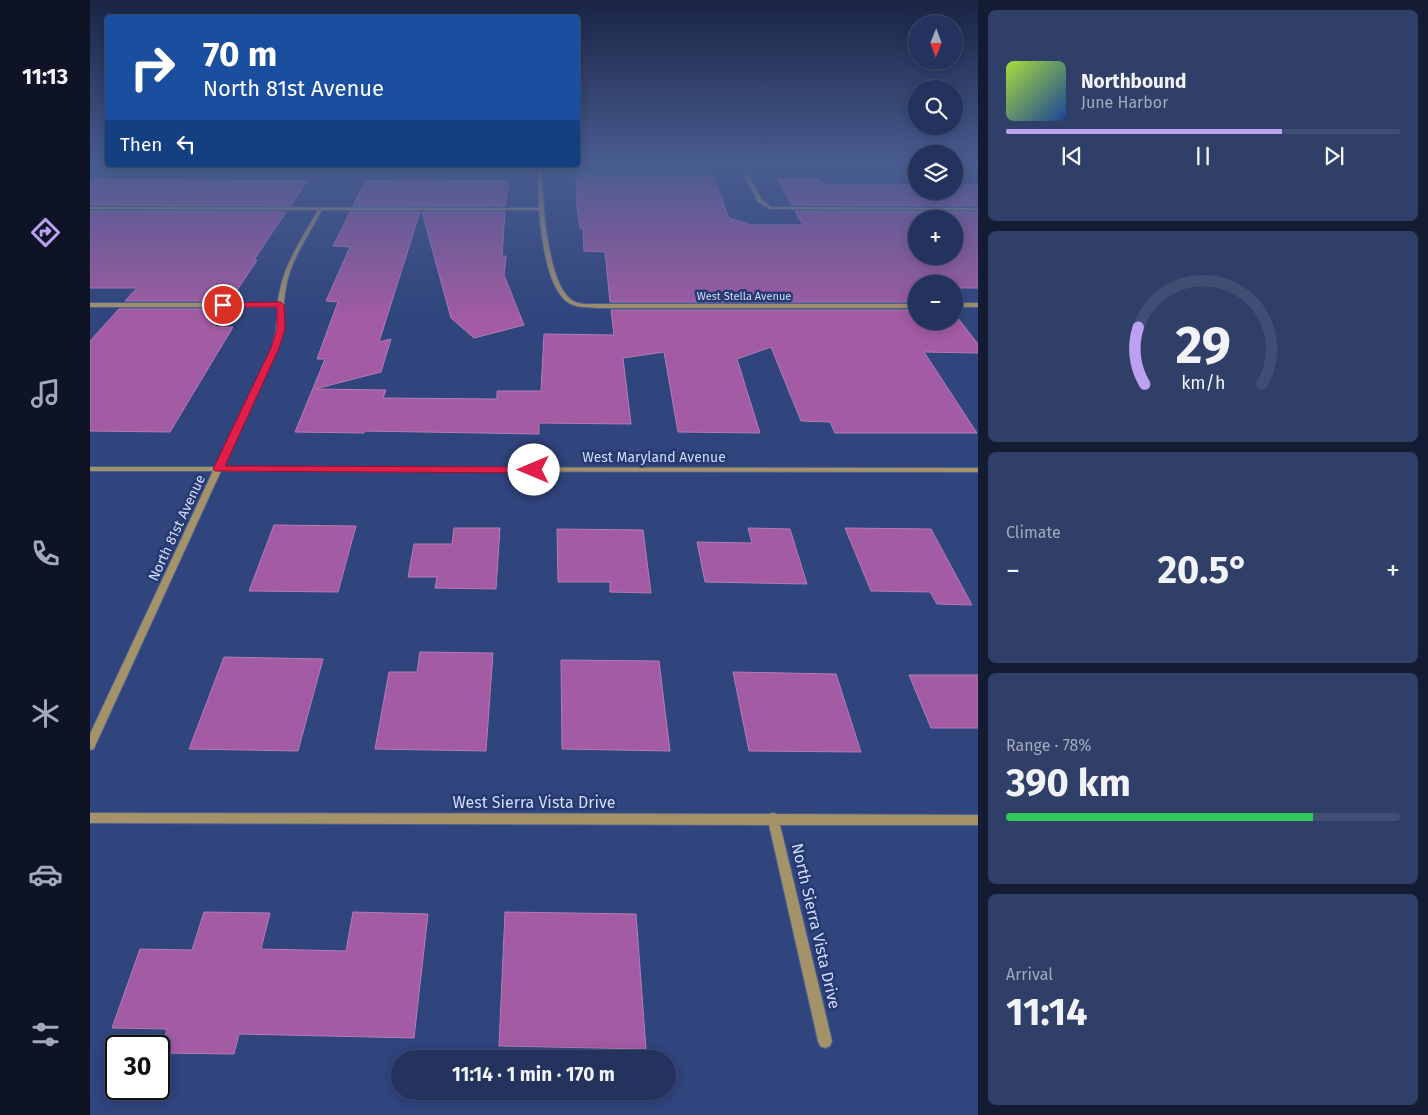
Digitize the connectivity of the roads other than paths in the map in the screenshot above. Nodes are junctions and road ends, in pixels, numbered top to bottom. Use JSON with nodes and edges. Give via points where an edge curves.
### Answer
{"nodes":[{"id":1,"x":317,"y":216,"type":"edge"},
{"id":2,"x":541,"y":216,"type":"edge"},
{"id":3,"x":572,"y":303,"type":"joint"},
{"id":4,"x":90,"y":305,"type":"edge"},
{"id":5,"x":281,"y":305,"type":"junction"},
{"id":6,"x":908,"y":306,"type":"edge"},
{"id":7,"x":963,"y":306,"type":"edge"},
{"id":8,"x":978,"y":306,"type":"edge"},
{"id":9,"x":90,"y":469,"type":"edge"},
{"id":10,"x":218,"y":469,"type":"junction"},
{"id":11,"x":978,"y":470,"type":"edge"},
{"id":12,"x":90,"y":746,"type":"edge"},
{"id":13,"x":90,"y":818,"type":"edge"},
{"id":14,"x":773,"y":818,"type":"junction"},
{"id":15,"x":978,"y":820,"type":"edge"},
{"id":16,"x":824,"y":1041,"type":"dead end"}],
"edges":[{"from":1,"to":5,"type":"street","name":"North 81st Avenue","via":[[284,281]]},
{"from":2,"to":3,"type":"street","via":[[560,293]]},
{"from":3,"to":6,"type":"street","name":"West Stella Avenue","via":[[598,306]]},
{"from":4,"to":5,"type":"street"},
{"from":5,"to":10,"type":"street","name":"North 81st Avenue","via":[[281,329],[275,348]]},
{"from":7,"to":8,"type":"street"},
{"from":9,"to":10,"type":"street","name":"West Maryland Avenue"},
{"from":10,"to":11,"type":"street","name":"West Maryland Avenue"},
{"from":10,"to":12,"type":"street","name":"North 81st Avenue"},
{"from":13,"to":14,"type":"street","name":"West Sierra Vista Drive"},
{"from":14,"to":15,"type":"street","name":"West Sierra Vista Drive"},
{"from":14,"to":16,"type":"street","name":"North Sierra Vista Drive"}]}
